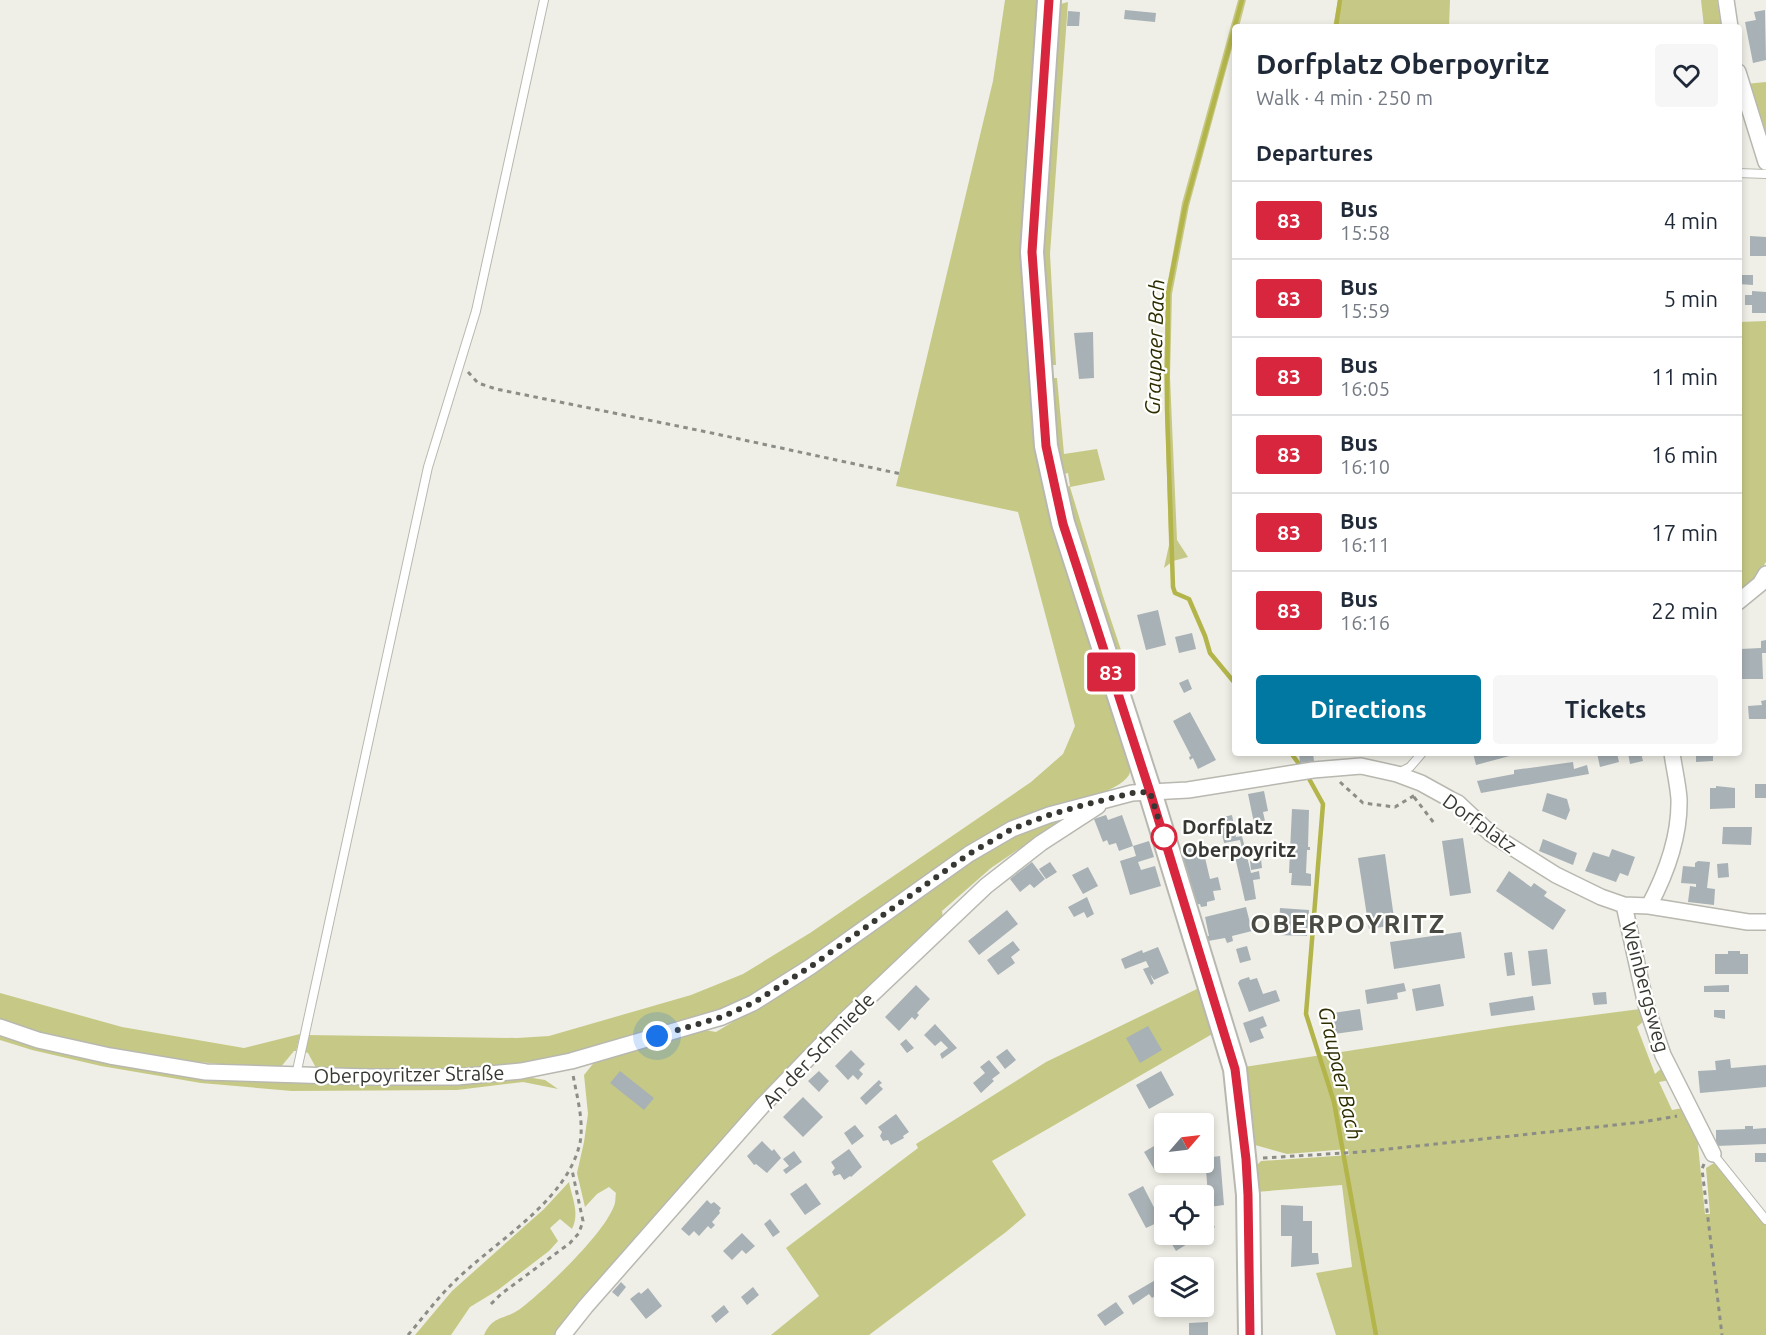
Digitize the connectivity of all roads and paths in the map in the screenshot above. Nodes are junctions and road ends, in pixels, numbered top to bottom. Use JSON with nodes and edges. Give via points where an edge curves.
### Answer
{"nodes":[{"id":1,"x":544,"y":0,"type":"edge"},
{"id":2,"x":1049,"y":0,"type":"edge"},
{"id":3,"x":1726,"y":0,"type":"edge"},
{"id":4,"x":1730,"y":24,"type":"edge"},
{"id":5,"x":1742,"y":85,"type":"edge"},
{"id":6,"x":1766,"y":162,"type":"edge"},
{"id":7,"x":1742,"y":173,"type":"edge"},
{"id":8,"x":1766,"y":174,"type":"edge"},
{"id":9,"x":461,"y":364,"type":"junction"},
{"id":10,"x":901,"y":474,"type":"dead end"},
{"id":11,"x":1764,"y":581,"type":"edge"},
{"id":12,"x":1742,"y":599,"type":"edge"},
{"id":13,"x":1419,"y":756,"type":"edge"},
{"id":14,"x":1672,"y":756,"type":"edge"},
{"id":15,"x":1319,"y":770,"type":"junction"},
{"id":16,"x":1397,"y":774,"type":"junction"},
{"id":17,"x":1421,"y":783,"type":"junction"},
{"id":18,"x":1150,"y":792,"type":"junction"},
{"id":19,"x":1106,"y":801,"type":"junction"},
{"id":20,"x":1624,"y":905,"type":"junction"},
{"id":21,"x":1648,"y":906,"type":"junction"},
{"id":22,"x":1766,"y":922,"type":"edge"},
{"id":23,"x":0,"y":1028,"type":"edge"},
{"id":24,"x":571,"y":1061,"type":"junction"},
{"id":25,"x":296,"y":1075,"type":"junction"},
{"id":26,"x":1679,"y":1116,"type":"dead end"},
{"id":27,"x":1711,"y":1152,"type":"junction"},
{"id":28,"x":1258,"y":1158,"type":"dead end"},
{"id":29,"x":571,"y":1169,"type":"junction"},
{"id":30,"x":1766,"y":1220,"type":"edge"},
{"id":31,"x":491,"y":1304,"type":"dead end"},
{"id":32,"x":408,"y":1335,"type":"edge"},
{"id":33,"x":563,"y":1335,"type":"edge"},
{"id":34,"x":1250,"y":1335,"type":"edge"},
{"id":35,"x":1722,"y":1335,"type":"edge"}],
"edges":[{"from":1,"to":9,"type":"lane"},
{"from":2,"to":18,"type":"main road","via":[[1032,252],[1046,446],[1063,524]]},
{"from":3,"to":4,"type":"street"},
{"from":5,"to":6,"type":"street"},
{"from":7,"to":8,"type":"lane"},
{"from":9,"to":10,"type":"path","via":[[478,383],[496,388]]},
{"from":9,"to":25,"type":"lane","via":[[428,467]]},
{"from":11,"to":12,"type":"street"},
{"from":13,"to":16,"type":"lane"},
{"from":14,"to":21,"type":"street","name":"Weinbergsweg","via":[[1679,801],[1673,847],[1663,880]]},
{"from":15,"to":16,"type":"street","name":"Dorfplatz","via":[[1362,766]]},
{"from":15,"to":17,"type":"path","via":[[1363,803],[1395,807],[1414,797]]},
{"from":15,"to":18,"type":"street","name":"Dorfplatz"},
{"from":16,"to":17,"type":"street","name":"Dorfplatz"},
{"from":17,"to":20,"type":"street","name":"Dorfplatz","via":[[1458,803],[1491,834],[1556,875]]},
{"from":18,"to":19,"type":"street","name":"Oberpoyritzer Straße"},
{"from":18,"to":34,"type":"main road","via":[[1235,1069],[1246,1159]]},
{"from":19,"to":24,"type":"street","name":"Oberpoyritzer Straße","via":[[1012,829],[969,854],[753,1003],[722,1017]]},
{"from":19,"to":33,"type":"street","name":"An der Schmiede","via":[[1041,843],[986,886],[847,1018],[763,1105]]},
{"from":20,"to":21,"type":"street","name":"Dorfplatz"},
{"from":20,"to":27,"type":"street","name":"Weinbergsweg","via":[[1646,1005],[1663,1055]]},
{"from":21,"to":22,"type":"street","name":"Dorfplatz"},
{"from":23,"to":25,"type":"street","name":"Oberpoyritzer Straße","via":[[110,1056],[195,1070]]},
{"from":24,"to":25,"type":"street","name":"Oberpoyritzer Straße","via":[[457,1077]]},
{"from":24,"to":29,"type":"path","via":[[581,1116],[580,1142]]},
{"from":26,"to":28,"type":"path","via":[[1631,1124]]},
{"from":27,"to":30,"type":"lane","name":"Weinbergsweg"},
{"from":27,"to":35,"type":"path","via":[[1702,1169]]},
{"from":29,"to":31,"type":"path","via":[[583,1221],[579,1233]]},
{"from":29,"to":32,"type":"path","via":[[554,1194],[450,1286]]}]}
